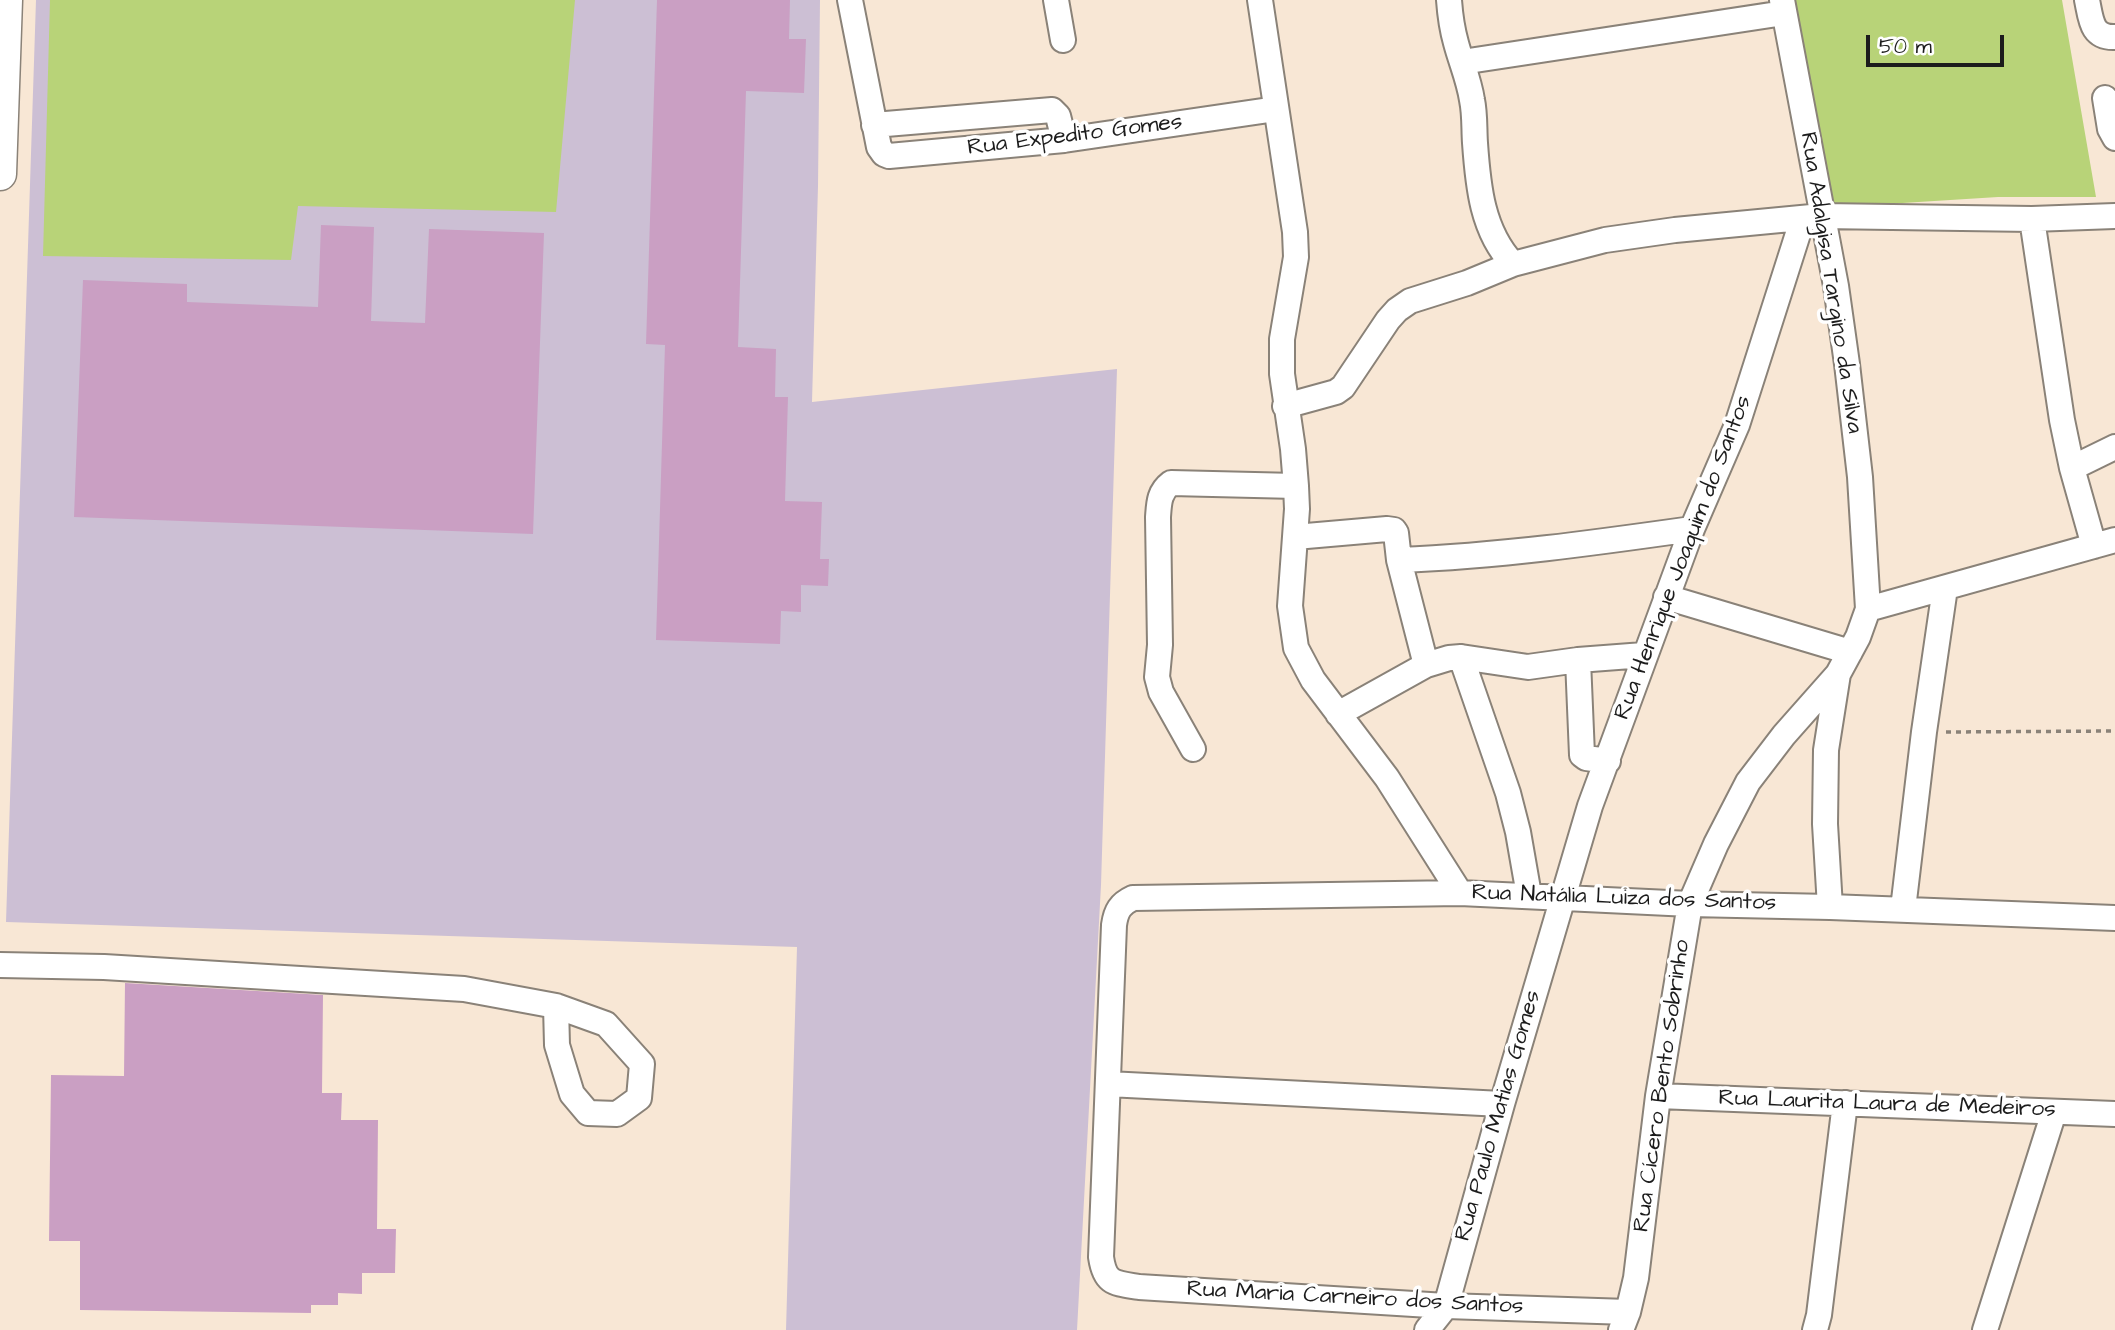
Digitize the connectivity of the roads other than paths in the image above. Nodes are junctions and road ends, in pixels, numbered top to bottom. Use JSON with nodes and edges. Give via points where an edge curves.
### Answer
{"nodes":[{"id":1,"x":6,"y":0,"type":"edge"},
{"id":2,"x":850,"y":0,"type":"edge"},
{"id":3,"x":1056,"y":0,"type":"edge"},
{"id":4,"x":1260,"y":0,"type":"edge"},
{"id":5,"x":1448,"y":0,"type":"edge"},
{"id":6,"x":2087,"y":0,"type":"edge"},
{"id":7,"x":1783,"y":6,"type":"edge"},
{"id":8,"x":2115,"y":37,"type":"edge"},
{"id":9,"x":1063,"y":40,"type":"dead end"},
{"id":10,"x":1462,"y":62,"type":"junction"},
{"id":11,"x":2105,"y":98,"type":"dead end"},
{"id":12,"x":1276,"y":109,"type":"junction"},
{"id":13,"x":877,"y":136,"type":"junction"},
{"id":14,"x":2115,"y":138,"type":"edge"},
{"id":15,"x":1064,"y":140,"type":"junction"},
{"id":16,"x":0,"y":174,"type":"edge"},
{"id":17,"x":1813,"y":217,"type":"junction"},
{"id":18,"x":2032,"y":219,"type":"junction"},
{"id":19,"x":2111,"y":222,"type":"edge"},
{"id":20,"x":1513,"y":264,"type":"junction"},
{"id":21,"x":1285,"y":406,"type":"junction"},
{"id":22,"x":2115,"y":447,"type":"edge"},
{"id":23,"x":2072,"y":467,"type":"junction"},
{"id":24,"x":1296,"y":486,"type":"junction"},
{"id":25,"x":1692,"y":529,"type":"junction"},
{"id":26,"x":1295,"y":537,"type":"junction"},
{"id":27,"x":2104,"y":543,"type":"edge"},
{"id":28,"x":1399,"y":560,"type":"junction"},
{"id":29,"x":1945,"y":588,"type":"junction"},
{"id":30,"x":1666,"y":597,"type":"junction"},
{"id":31,"x":1868,"y":609,"type":"junction"},
{"id":32,"x":1850,"y":652,"type":"junction"},
{"id":33,"x":1644,"y":655,"type":"junction"},
{"id":34,"x":1461,"y":657,"type":"junction"},
{"id":35,"x":1578,"y":660,"type":"junction"},
{"id":36,"x":1426,"y":665,"type":"junction"},
{"id":37,"x":1838,"y":674,"type":"junction"},
{"id":38,"x":1338,"y":714,"type":"junction"},
{"id":39,"x":1193,"y":749,"type":"dead end"},
{"id":40,"x":1608,"y":761,"type":"junction"},
{"id":41,"x":1460,"y":892,"type":"junction"},
{"id":42,"x":1529,"y":895,"type":"junction"},
{"id":43,"x":1562,"y":897,"type":"junction"},
{"id":44,"x":1690,"y":904,"type":"junction"},
{"id":45,"x":1830,"y":906,"type":"junction"},
{"id":46,"x":1903,"y":909,"type":"junction"},
{"id":47,"x":2115,"y":918,"type":"edge"},
{"id":48,"x":0,"y":965,"type":"edge"},
{"id":49,"x":556,"y":1006,"type":"junction"},
{"id":50,"x":1108,"y":1084,"type":"junction"},
{"id":51,"x":1658,"y":1096,"type":"junction"},
{"id":52,"x":1845,"y":1103,"type":"junction"},
{"id":53,"x":1502,"y":1104,"type":"junction"},
{"id":54,"x":2053,"y":1112,"type":"junction"},
{"id":55,"x":2115,"y":1114,"type":"edge"},
{"id":56,"x":1446,"y":1306,"type":"junction"},
{"id":57,"x":1625,"y":1321,"type":"edge"},
{"id":58,"x":1427,"y":1330,"type":"edge"},
{"id":59,"x":1815,"y":1330,"type":"edge"},
{"id":60,"x":1985,"y":1330,"type":"edge"}],
"edges":[{"from":1,"to":16,"type":"main road"},
{"from":2,"to":13,"type":"street"},
{"from":3,"to":9,"type":"street"},
{"from":4,"to":12,"type":"street"},
{"from":5,"to":10,"type":"street"},
{"from":6,"to":8,"type":"street","via":[[2095,30]]},
{"from":7,"to":10,"type":"street"},
{"from":7,"to":17,"type":"street","name":"Rua Adalgisa Targino da Silva"},
{"from":10,"to":20,"type":"street","via":[[1473,104],[1485,216],[1492,237]]},
{"from":11,"to":14,"type":"street"},
{"from":12,"to":15,"type":"street","name":"Rua Expedito Gomes"},
{"from":12,"to":21,"type":"street","via":[[1296,257],[1282,339]]},
{"from":13,"to":15,"type":"street","name":"Rua Expedito Gomes","via":[[884,154],[899,157]]},
{"from":13,"to":15,"type":"street","via":[[1052,110]]},
{"from":17,"to":18,"type":"street"},
{"from":17,"to":20,"type":"street","via":[[1605,240]]},
{"from":17,"to":25,"type":"street","name":"Rua Henrique Joaquim do Santos","via":[[1737,425]]},
{"from":17,"to":31,"type":"street","name":"Rua Adalgisa Targino da Silva","via":[[1836,286],[1860,477]]},
{"from":18,"to":19,"type":"street"},
{"from":18,"to":23,"type":"street"},
{"from":20,"to":21,"type":"street","via":[[1410,301],[1388,320],[1336,393]]},
{"from":21,"to":24,"type":"street"},
{"from":22,"to":23,"type":"street"},
{"from":23,"to":27,"type":"street"},
{"from":24,"to":26,"type":"street"},
{"from":24,"to":39,"type":"street","via":[[1171,483],[1162,492],[1157,677]]},
{"from":25,"to":28,"type":"street","via":[[1517,552]]},
{"from":25,"to":30,"type":"street","name":"Rua Henrique Joaquim do Santos"},
{"from":26,"to":28,"type":"street","via":[[1392,530]]},
{"from":26,"to":38,"type":"street","via":[[1290,606],[1296,648]]},
{"from":27,"to":29,"type":"street"},
{"from":28,"to":36,"type":"street"},
{"from":29,"to":31,"type":"street"},
{"from":29,"to":46,"type":"street"},
{"from":30,"to":32,"type":"street"},
{"from":30,"to":33,"type":"street","name":"Rua Henrique Joaquim do Santos"},
{"from":31,"to":32,"type":"street"},
{"from":32,"to":37,"type":"street"},
{"from":33,"to":35,"type":"street"},
{"from":33,"to":40,"type":"street","name":"Rua Henrique Joaquim do Santos"},
{"from":34,"to":35,"type":"street","via":[[1528,667]]},
{"from":34,"to":36,"type":"street"},
{"from":34,"to":42,"type":"street","via":[[1508,793]]},
{"from":35,"to":40,"type":"street","via":[[1582,755]]},
{"from":36,"to":38,"type":"street"},
{"from":37,"to":44,"type":"street","name":"Rua Cícero Bento Sobrinho","via":[[1748,782]]},
{"from":37,"to":45,"type":"street","via":[[1826,750]]},
{"from":38,"to":41,"type":"street","via":[[1387,778]]},
{"from":40,"to":43,"type":"street","name":"Rua Henrique Joaquim do Santos"},
{"from":41,"to":42,"type":"street","name":"Rua Natália Luiza dos Santos"},
{"from":41,"to":50,"type":"street","name":"Rua Natália Luiza dos Santos","via":[[1133,898],[1120,906],[1114,925]]},
{"from":42,"to":43,"type":"street","name":"Rua Natália Luiza dos Santos"},
{"from":43,"to":44,"type":"street","name":"Rua Natália Luiza dos Santos"},
{"from":43,"to":53,"type":"street","name":"Rua Paulo Matias Gomes"},
{"from":44,"to":45,"type":"street","name":"Rua Natália Luiza dos Santos"},
{"from":44,"to":51,"type":"street","name":"Rua Cícero Bento Sobrinho"},
{"from":45,"to":46,"type":"street","name":"Rua Natália Luiza dos Santos"},
{"from":46,"to":47,"type":"street","name":"Rua Natália Luiza dos Santos"},
{"from":48,"to":49,"type":"street","via":[[464,989]]},
{"from":49,"to":49,"type":"street","via":[[557,1045],[572,1094],[588,1113],[617,1114],[639,1098],[642,1063],[606,1024]]},
{"from":50,"to":53,"type":"street"},
{"from":50,"to":56,"type":"street","name":"Rua Maria Carneiro dos Santos","via":[[1101,1257],[1103,1273],[1110,1280],[1139,1287]]},
{"from":51,"to":52,"type":"street","name":"Rua Laurita Laura de Medeiros"},
{"from":51,"to":57,"type":"street","name":"Rua Cícero Bento Sobrinho","via":[[1636,1278]]},
{"from":52,"to":54,"type":"street","name":"Rua Laurita Laura de Medeiros"},
{"from":52,"to":59,"type":"street"},
{"from":53,"to":56,"type":"street","name":"Rua Paulo Matias Gomes"},
{"from":54,"to":55,"type":"street","name":"Rua Laurita Laura de Medeiros"},
{"from":54,"to":60,"type":"street"},
{"from":56,"to":57,"type":"street","name":"Rua Maria Carneiro dos Santos"},
{"from":56,"to":58,"type":"street","name":"Rua Paulo Matias Gomes"}]}
